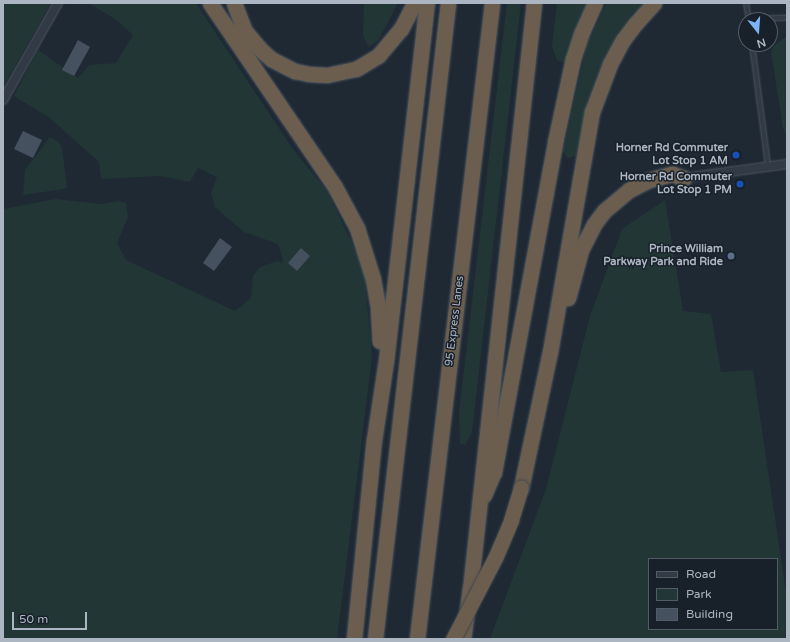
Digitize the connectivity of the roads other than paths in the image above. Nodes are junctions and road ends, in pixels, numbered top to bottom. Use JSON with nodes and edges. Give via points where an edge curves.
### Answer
{"nodes":[{"id":1,"x":58,"y":3,"type":"edge"},
{"id":2,"x":210,"y":3,"type":"edge"},
{"id":3,"x":234,"y":3,"type":"edge"},
{"id":4,"x":414,"y":3,"type":"edge"},
{"id":5,"x":427,"y":3,"type":"edge"},
{"id":6,"x":448,"y":3,"type":"edge"},
{"id":7,"x":492,"y":3,"type":"edge"},
{"id":8,"x":534,"y":3,"type":"edge"},
{"id":9,"x":595,"y":3,"type":"edge"},
{"id":10,"x":654,"y":3,"type":"edge"},
{"id":11,"x":753,"y":52,"type":"edge"},
{"id":12,"x":3,"y":100,"type":"edge"},
{"id":13,"x":787,"y":164,"type":"edge"},
{"id":14,"x":768,"y":166,"type":"junction"},
{"id":15,"x":684,"y":178,"type":"joint"},
{"id":16,"x":550,"y":352,"type":"junction"},
{"id":17,"x":375,"y":430,"type":"junction"},
{"id":18,"x":478,"y":508,"type":"junction"},
{"id":19,"x":354,"y":639,"type":"edge"},
{"id":20,"x":375,"y":639,"type":"edge"},
{"id":21,"x":417,"y":639,"type":"edge"},
{"id":22,"x":453,"y":639,"type":"edge"},
{"id":23,"x":463,"y":639,"type":"edge"}],
"edges":[{"from":1,"to":12,"type":"street"},
{"from":2,"to":17,"type":"highway","via":[[335,187],[358,228],[373,278],[380,327]]},
{"from":3,"to":4,"type":"highway","via":[[245,30],[260,50],[271,59],[295,71],[327,75],[356,69],[378,56],[401,29]]},
{"from":5,"to":17,"type":"highway","via":[[386,361]]},
{"from":6,"to":20,"type":"highway"},
{"from":7,"to":21,"type":"highway","name":"95 Express Lanes"},
{"from":8,"to":18,"type":"highway"},
{"from":9,"to":18,"type":"highway","via":[[573,59],[555,142],[494,472]]},
{"from":10,"to":16,"type":"highway","via":[[623,40],[592,112]]},
{"from":11,"to":14,"type":"lane"},
{"from":13,"to":14,"type":"street"},
{"from":14,"to":15,"type":"street"},
{"from":15,"to":16,"type":"highway","via":[[672,174],[649,180],[629,190],[604,211],[581,250],[571,291]]},
{"from":16,"to":22,"type":"highway","bridge":true,"via":[[521,488],[511,520],[496,556]]},
{"from":17,"to":19,"type":"highway"},
{"from":18,"to":23,"type":"highway"}]}
